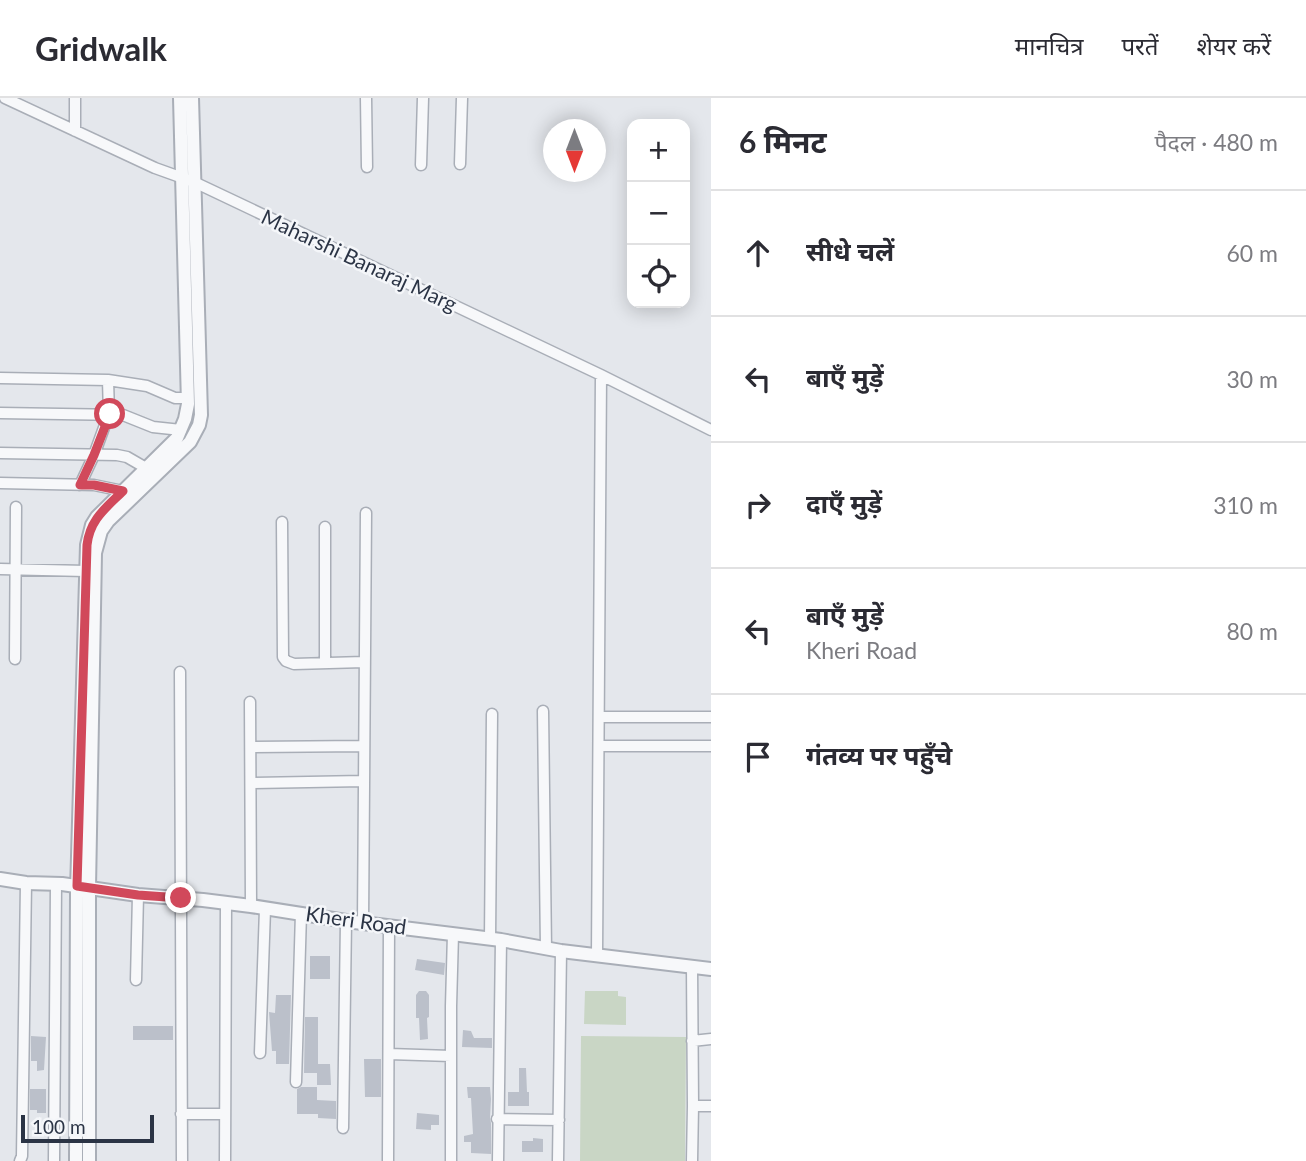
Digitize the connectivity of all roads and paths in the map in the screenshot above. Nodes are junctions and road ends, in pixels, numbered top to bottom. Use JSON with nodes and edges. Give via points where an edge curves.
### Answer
{"nodes":[{"id":1,"x":5,"y":98,"type":"edge"},
{"id":2,"x":75,"y":98,"type":"edge"},
{"id":3,"x":180,"y":98,"type":"edge"},
{"id":4,"x":192,"y":98,"type":"edge"},
{"id":5,"x":366,"y":98,"type":"edge"},
{"id":6,"x":423,"y":98,"type":"edge"},
{"id":7,"x":462,"y":98,"type":"edge"},
{"id":8,"x":75,"y":131,"type":"junction"},
{"id":9,"x":460,"y":164,"type":"dead end"},
{"id":10,"x":421,"y":165,"type":"dead end"},
{"id":11,"x":367,"y":167,"type":"dead end"},
{"id":12,"x":188,"y":180,"type":"junction"},
{"id":13,"x":601,"y":375,"type":"junction"},
{"id":14,"x":0,"y":378,"type":"edge"},
{"id":15,"x":108,"y":380,"type":"junction"},
{"id":16,"x":187,"y":398,"type":"junction"},
{"id":17,"x":0,"y":413,"type":"edge"},
{"id":18,"x":110,"y":414,"type":"junction"},
{"id":19,"x":181,"y":430,"type":"junction"},
{"id":20,"x":711,"y":430,"type":"edge"},
{"id":21,"x":0,"y":453,"type":"edge"},
{"id":22,"x":94,"y":455,"type":"junction"},
{"id":23,"x":146,"y":468,"type":"junction"},
{"id":24,"x":0,"y":483,"type":"edge"},
{"id":25,"x":80,"y":485,"type":"junction"},
{"id":26,"x":123,"y":491,"type":"junction"},
{"id":27,"x":16,"y":507,"type":"dead end"},
{"id":28,"x":366,"y":513,"type":"dead end"},
{"id":29,"x":282,"y":522,"type":"dead end"},
{"id":30,"x":325,"y":527,"type":"dead end"},
{"id":31,"x":0,"y":569,"type":"edge"},
{"id":32,"x":16,"y":569,"type":"junction"},
{"id":33,"x":86,"y":572,"type":"junction"},
{"id":34,"x":15,"y":659,"type":"dead end"},
{"id":35,"x":364,"y":662,"type":"junction"},
{"id":36,"x":325,"y":663,"type":"junction"},
{"id":37,"x":180,"y":672,"type":"dead end"},
{"id":38,"x":250,"y":702,"type":"dead end"},
{"id":39,"x":543,"y":711,"type":"dead end"},
{"id":40,"x":492,"y":714,"type":"dead end"},
{"id":41,"x":599,"y":717,"type":"junction"},
{"id":42,"x":711,"y":717,"type":"edge"},
{"id":43,"x":363,"y":746,"type":"junction"},
{"id":44,"x":598,"y":746,"type":"junction"},
{"id":45,"x":711,"y":746,"type":"edge"},
{"id":46,"x":250,"y":747,"type":"junction"},
{"id":47,"x":363,"y":781,"type":"junction"},
{"id":48,"x":250,"y":783,"type":"junction"},
{"id":49,"x":0,"y":879,"type":"edge"},
{"id":50,"x":26,"y":883,"type":"junction"},
{"id":51,"x":56,"y":884,"type":"junction"},
{"id":52,"x":83,"y":887,"type":"junction"},
{"id":53,"x":138,"y":895,"type":"junction"},
{"id":54,"x":181,"y":898,"type":"junction"},
{"id":55,"x":226,"y":904,"type":"junction"},
{"id":56,"x":251,"y":906,"type":"junction"},
{"id":57,"x":265,"y":909,"type":"junction"},
{"id":58,"x":301,"y":914,"type":"junction"},
{"id":59,"x":346,"y":921,"type":"junction"},
{"id":60,"x":363,"y":923,"type":"junction"},
{"id":61,"x":389,"y":926,"type":"junction"},
{"id":62,"x":453,"y":934,"type":"junction"},
{"id":63,"x":495,"y":939,"type":"junction"},
{"id":64,"x":545,"y":948,"type":"junction"},
{"id":65,"x":561,"y":951,"type":"junction"},
{"id":66,"x":597,"y":955,"type":"junction"},
{"id":67,"x":692,"y":966,"type":"junction"},
{"id":68,"x":711,"y":969,"type":"edge"},
{"id":69,"x":135,"y":980,"type":"dead end"},
{"id":70,"x":711,"y":1040,"type":"edge"},
{"id":71,"x":692,"y":1041,"type":"junction"},
{"id":72,"x":260,"y":1053,"type":"dead end"},
{"id":73,"x":389,"y":1054,"type":"junction"},
{"id":74,"x":451,"y":1056,"type":"junction"},
{"id":75,"x":296,"y":1082,"type":"dead end"},
{"id":76,"x":693,"y":1106,"type":"junction"},
{"id":77,"x":711,"y":1106,"type":"edge"},
{"id":78,"x":181,"y":1114,"type":"junction"},
{"id":79,"x":225,"y":1114,"type":"junction"},
{"id":80,"x":497,"y":1119,"type":"junction"},
{"id":81,"x":559,"y":1120,"type":"junction"},
{"id":82,"x":343,"y":1128,"type":"dead end"},
{"id":83,"x":20,"y":1161,"type":"edge"},
{"id":84,"x":54,"y":1161,"type":"edge"},
{"id":85,"x":76,"y":1161,"type":"edge"},
{"id":86,"x":89,"y":1161,"type":"edge"},
{"id":87,"x":182,"y":1161,"type":"edge"},
{"id":88,"x":225,"y":1161,"type":"edge"},
{"id":89,"x":388,"y":1161,"type":"edge"},
{"id":90,"x":451,"y":1161,"type":"edge"},
{"id":91,"x":498,"y":1161,"type":"edge"},
{"id":92,"x":558,"y":1161,"type":"edge"},
{"id":93,"x":692,"y":1161,"type":"edge"}],
"edges":[{"from":1,"to":8,"type":"street","name":"Maharshi Banaraj Marg"},
{"from":2,"to":8,"type":"street"},
{"from":3,"to":12,"type":"street"},
{"from":4,"to":12,"type":"street"},
{"from":5,"to":11,"type":"street"},
{"from":6,"to":10,"type":"street"},
{"from":7,"to":9,"type":"street"},
{"from":8,"to":12,"type":"street","name":"Maharshi Banaraj Marg"},
{"from":12,"to":13,"type":"street","name":"Maharshi Banaraj Marg"},
{"from":12,"to":16,"type":"street"},
{"from":12,"to":52,"type":"street","via":[[199,425],[190,442],[108,521],[95,553]]},
{"from":13,"to":20,"type":"street","name":"Maharshi Banaraj Marg"},
{"from":13,"to":41,"type":"street"},
{"from":14,"to":15,"type":"street"},
{"from":15,"to":16,"type":"street"},
{"from":15,"to":18,"type":"street"},
{"from":16,"to":19,"type":"street"},
{"from":17,"to":18,"type":"street"},
{"from":18,"to":19,"type":"street"},
{"from":18,"to":22,"type":"street"},
{"from":19,"to":23,"type":"street"},
{"from":21,"to":22,"type":"street"},
{"from":22,"to":23,"type":"street","via":[[127,457]]},
{"from":22,"to":25,"type":"street"},
{"from":23,"to":26,"type":"street"},
{"from":24,"to":25,"type":"street"},
{"from":25,"to":26,"type":"street"},
{"from":26,"to":33,"type":"street","via":[[92,525]]},
{"from":27,"to":32,"type":"street"},
{"from":28,"to":35,"type":"street"},
{"from":29,"to":36,"type":"street","via":[[284,657],[294,664]]},
{"from":30,"to":36,"type":"street"},
{"from":31,"to":32,"type":"street"},
{"from":32,"to":33,"type":"street"},
{"from":32,"to":34,"type":"street"},
{"from":33,"to":52,"type":"street"},
{"from":35,"to":36,"type":"street"},
{"from":35,"to":43,"type":"street"},
{"from":37,"to":54,"type":"street"},
{"from":38,"to":46,"type":"street"},
{"from":39,"to":64,"type":"street"},
{"from":40,"to":63,"type":"street"},
{"from":41,"to":42,"type":"street"},
{"from":41,"to":44,"type":"street"},
{"from":43,"to":46,"type":"street"},
{"from":43,"to":47,"type":"street"},
{"from":44,"to":45,"type":"street"},
{"from":44,"to":66,"type":"street"},
{"from":46,"to":48,"type":"street"},
{"from":47,"to":48,"type":"street"},
{"from":47,"to":60,"type":"street"},
{"from":48,"to":56,"type":"street"},
{"from":49,"to":50,"type":"street","name":"Kheri Road"},
{"from":50,"to":51,"type":"street","name":"Kheri Road"},
{"from":50,"to":83,"type":"street"},
{"from":51,"to":52,"type":"street","name":"Kheri Road"},
{"from":51,"to":84,"type":"street"},
{"from":52,"to":53,"type":"street","name":"Kheri Road"},
{"from":52,"to":85,"type":"street"},
{"from":52,"to":86,"type":"street"},
{"from":53,"to":54,"type":"street","name":"Kheri Road"},
{"from":53,"to":69,"type":"street"},
{"from":54,"to":55,"type":"street","name":"Kheri Road"},
{"from":54,"to":78,"type":"street"},
{"from":55,"to":56,"type":"street","name":"Kheri Road"},
{"from":55,"to":79,"type":"street"},
{"from":56,"to":57,"type":"street","name":"Kheri Road"},
{"from":57,"to":58,"type":"street","name":"Kheri Road"},
{"from":57,"to":72,"type":"street"},
{"from":58,"to":59,"type":"street","name":"Kheri Road"},
{"from":58,"to":75,"type":"street"},
{"from":59,"to":60,"type":"street","name":"Kheri Road"},
{"from":59,"to":82,"type":"street"},
{"from":60,"to":61,"type":"street","name":"Kheri Road"},
{"from":61,"to":62,"type":"street","name":"Kheri Road"},
{"from":61,"to":73,"type":"street"},
{"from":62,"to":63,"type":"street","name":"Kheri Road"},
{"from":62,"to":74,"type":"street"},
{"from":63,"to":64,"type":"street","name":"Kheri Road"},
{"from":63,"to":80,"type":"street"},
{"from":64,"to":65,"type":"street","name":"Kheri Road"},
{"from":65,"to":66,"type":"street","name":"Kheri Road"},
{"from":65,"to":81,"type":"street"},
{"from":66,"to":67,"type":"street","name":"Kheri Road"},
{"from":67,"to":68,"type":"street","name":"Kheri Road"},
{"from":67,"to":71,"type":"street"},
{"from":70,"to":71,"type":"street"},
{"from":71,"to":76,"type":"street"},
{"from":73,"to":74,"type":"street"},
{"from":73,"to":89,"type":"street"},
{"from":74,"to":90,"type":"street"},
{"from":76,"to":77,"type":"street"},
{"from":76,"to":93,"type":"street"},
{"from":78,"to":79,"type":"street"},
{"from":78,"to":87,"type":"street"},
{"from":79,"to":88,"type":"street"},
{"from":80,"to":81,"type":"street"},
{"from":80,"to":91,"type":"street"},
{"from":81,"to":92,"type":"street"}]}
